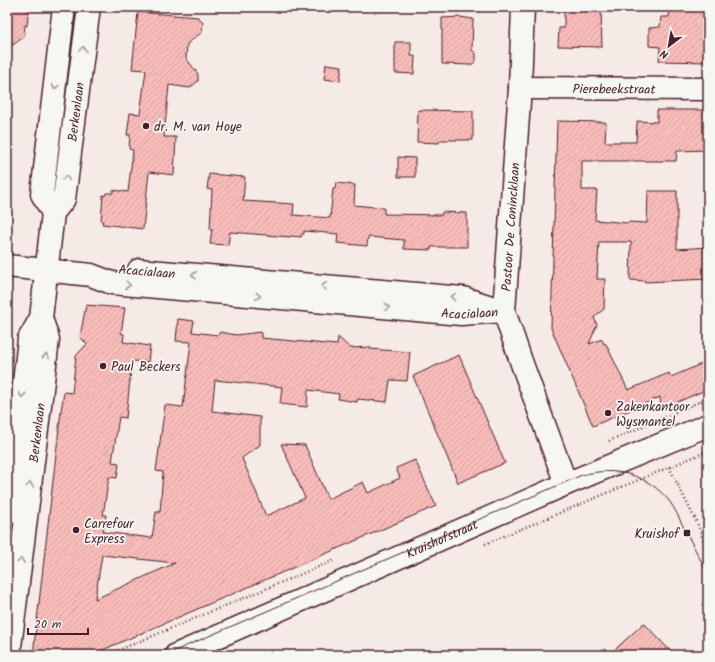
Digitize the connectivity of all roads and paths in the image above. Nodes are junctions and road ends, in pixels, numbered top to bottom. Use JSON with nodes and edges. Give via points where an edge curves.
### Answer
{"nodes":[{"id":1,"x":64,"y":7,"type":"edge"},
{"id":2,"x":89,"y":7,"type":"edge"},
{"id":3,"x":523,"y":7,"type":"edge"},
{"id":4,"x":520,"y":88,"type":"junction"},
{"id":5,"x":708,"y":89,"type":"edge"},
{"id":6,"x":53,"y":213,"type":"junction"},
{"id":7,"x":7,"y":266,"type":"edge"},
{"id":8,"x":46,"y":270,"type":"junction"},
{"id":9,"x":504,"y":311,"type":"junction"},
{"id":10,"x":41,"y":318,"type":"junction"},
{"id":11,"x":708,"y":398,"type":"edge"},
{"id":12,"x":708,"y":424,"type":"edge"},
{"id":13,"x":608,"y":442,"type":"dead end"},
{"id":14,"x":658,"y":446,"type":"junction"},
{"id":15,"x":566,"y":484,"type":"junction"},
{"id":16,"x":7,"y":513,"type":"edge"},
{"id":17,"x":16,"y":523,"type":"edge"},
{"id":18,"x":708,"y":554,"type":"edge"},
{"id":19,"x":336,"y":560,"type":"dead end"},
{"id":20,"x":10,"y":655,"type":"edge"},
{"id":21,"x":107,"y":655,"type":"edge"},
{"id":22,"x":176,"y":655,"type":"edge"}],
"edges":[{"from":1,"to":6,"type":"street","name":"Berkenlaan","one_way":true,"via":[[42,194]]},
{"from":6,"to":2,"type":"street","name":"Berkenlaan","one_way":true,"via":[[64,199]]},
{"from":3,"to":4,"type":"street","name":"Pastoor De Conincklaan"},
{"from":4,"to":5,"type":"street","name":"Pierebeekstraat"},
{"from":4,"to":9,"type":"street","name":"Pastoor De Conincklaan"},
{"from":6,"to":8,"type":"street","name":"Berkenlaan"},
{"from":7,"to":8,"type":"street","name":"Acacialaan"},
{"from":8,"to":9,"type":"street","name":"Acacialaan","via":[[91,275],[112,283],[461,314]]},
{"from":8,"to":10,"type":"street","name":"Berkenlaan"},
{"from":9,"to":15,"type":"street","name":"Pastoor De Conincklaan"},
{"from":10,"to":16,"type":"street","name":"Berkenlaan","one_way":true,"via":[[29,339]]},
{"from":17,"to":10,"type":"street","name":"Berkenlaan","one_way":true,"via":[[48,338]]},
{"from":11,"to":13,"type":"path"},
{"from":12,"to":14,"type":"street","name":"Kruishofstraat"},
{"from":14,"to":15,"type":"street","name":"Kruishofstraat"},
{"from":14,"to":18,"type":"path","via":[[698,525]]},
{"from":15,"to":22,"type":"street","name":"Kruishofstraat"},
{"from":20,"to":17,"type":"street","name":"Berkenlaan","one_way":true},
{"from":19,"to":21,"type":"path"}]}
